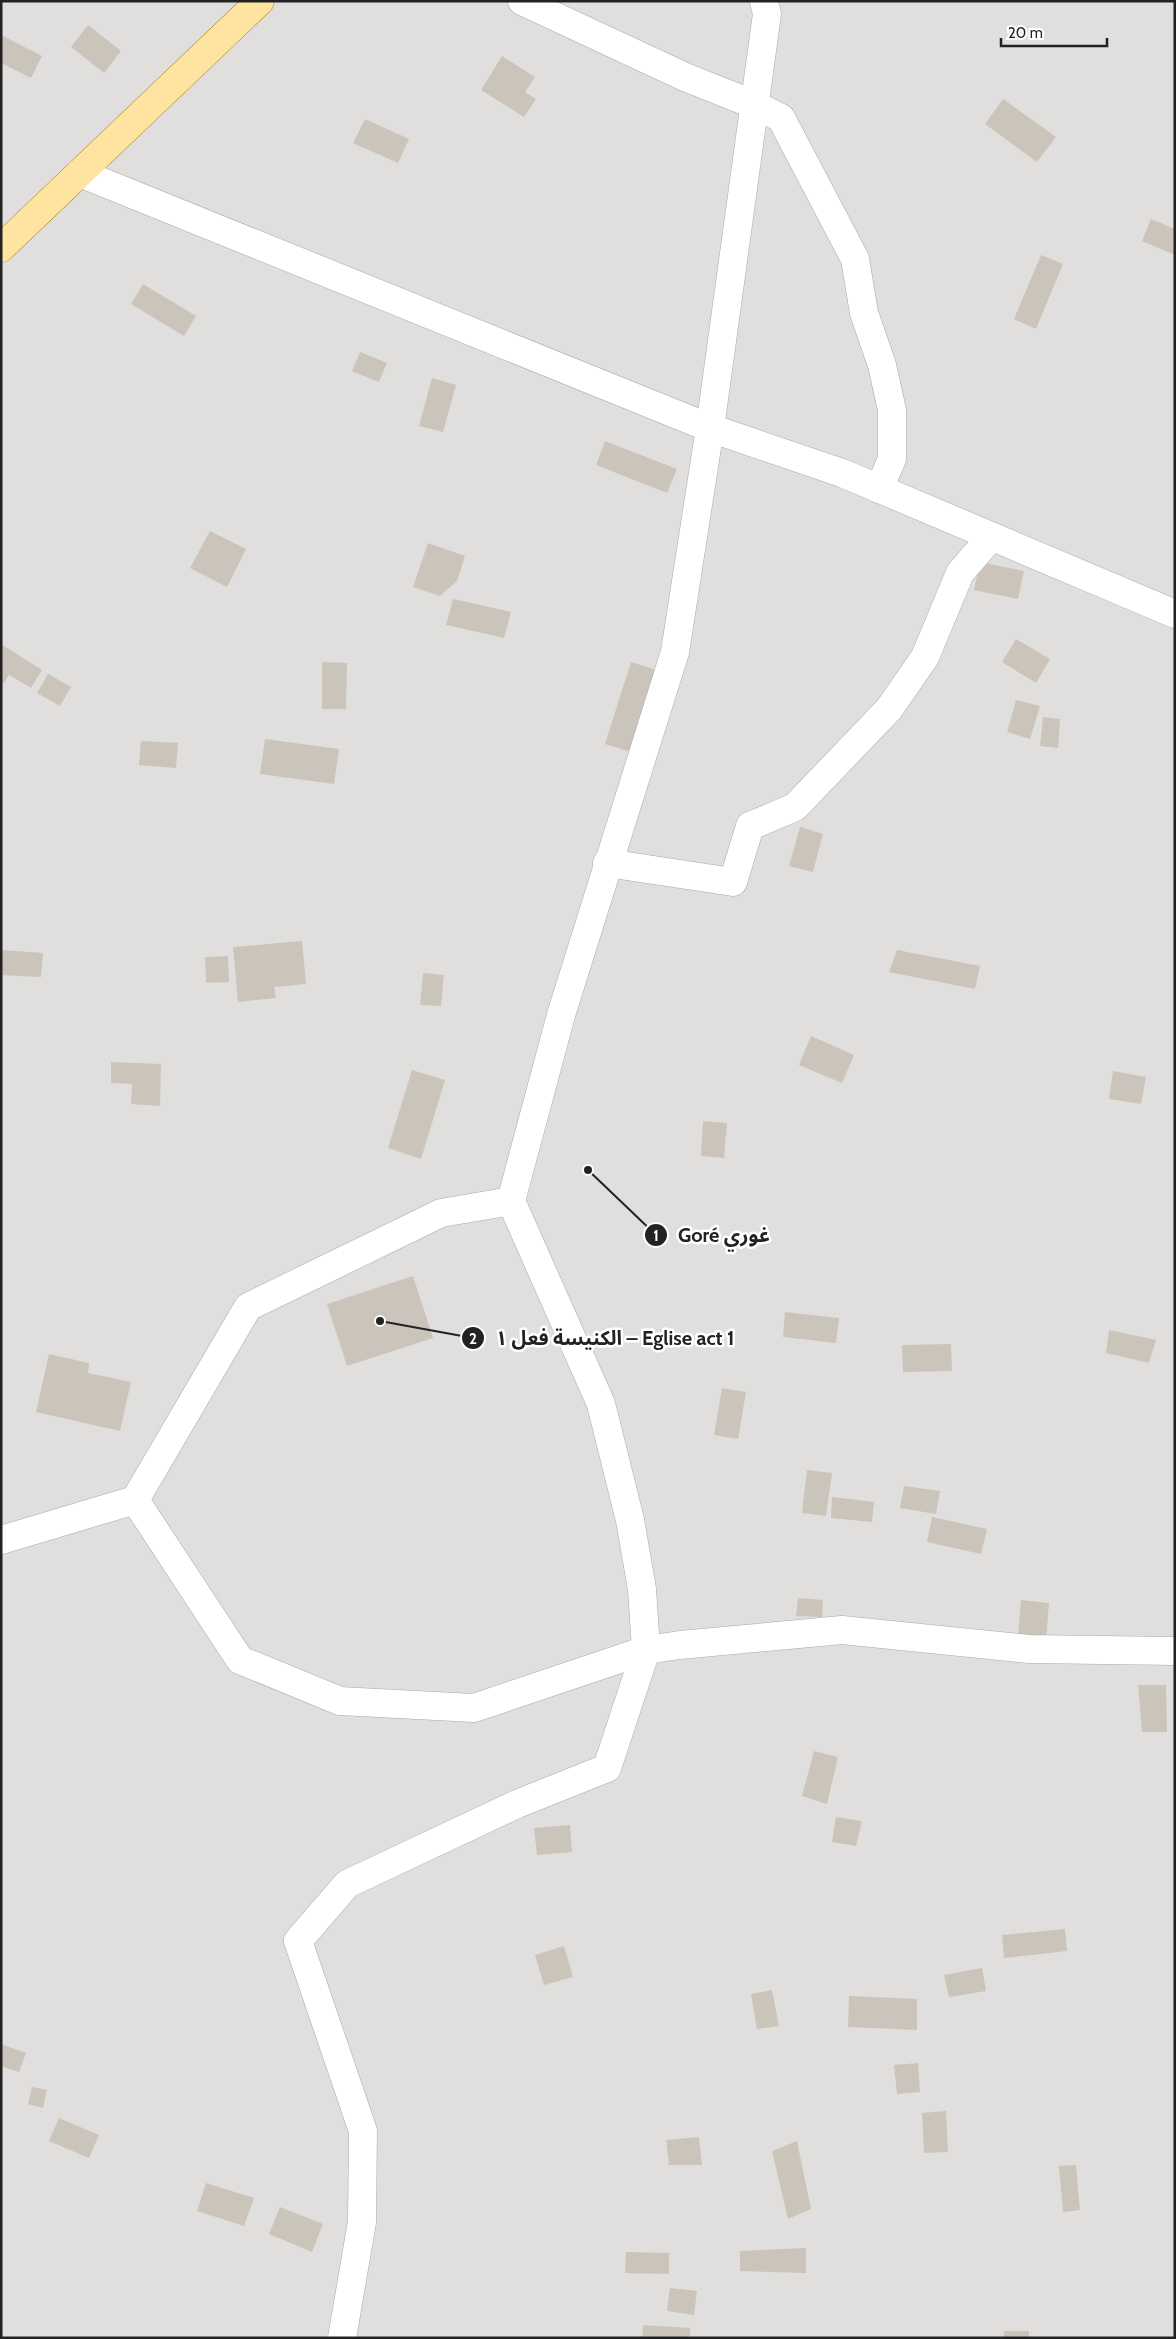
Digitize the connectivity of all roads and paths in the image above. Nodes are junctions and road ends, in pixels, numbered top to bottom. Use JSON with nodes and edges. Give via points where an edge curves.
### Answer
{"nodes":[{"id":1,"x":260,"y":1,"type":"edge"},
{"id":2,"x":522,"y":1,"type":"edge"},
{"id":3,"x":764,"y":1,"type":"edge"},
{"id":4,"x":755,"y":105,"type":"junction"},
{"id":5,"x":80,"y":173,"type":"junction"},
{"id":6,"x":1,"y":248,"type":"edge"},
{"id":7,"x":710,"y":428,"type":"junction"},
{"id":8,"x":879,"y":489,"type":"junction"},
{"id":9,"x":991,"y":537,"type":"junction"},
{"id":10,"x":1175,"y":614,"type":"edge"},
{"id":11,"x":607,"y":863,"type":"junction"},
{"id":12,"x":511,"y":1201,"type":"junction"},
{"id":13,"x":135,"y":1500,"type":"junction"},
{"id":14,"x":1,"y":1540,"type":"edge"},
{"id":15,"x":646,"y":1650,"type":"junction"},
{"id":16,"x":1175,"y":1651,"type":"edge"},
{"id":17,"x":342,"y":2338,"type":"edge"}],
"edges":[{"from":1,"to":5,"type":"main road"},
{"from":2,"to":4,"type":"street","via":[[685,78]]},
{"from":3,"to":4,"type":"street","via":[[767,14]]},
{"from":4,"to":7,"type":"street"},
{"from":4,"to":8,"type":"street","via":[[781,118],[855,260],[864,313],[882,365],[892,410],[892,459]]},
{"from":5,"to":6,"type":"main road"},
{"from":5,"to":7,"type":"street"},
{"from":7,"to":8,"type":"street"},
{"from":7,"to":11,"type":"street","via":[[675,652]]},
{"from":8,"to":9,"type":"street"},
{"from":9,"to":10,"type":"street"},
{"from":9,"to":11,"type":"street","via":[[960,573],[925,656],[889,708],[795,807],[750,826],[733,882]]},
{"from":11,"to":12,"type":"street","via":[[561,1015]]},
{"from":12,"to":13,"type":"street","via":[[440,1213],[248,1306]]},
{"from":12,"to":15,"type":"street","via":[[601,1404],[631,1528],[642,1589]]},
{"from":13,"to":14,"type":"street"},
{"from":13,"to":15,"type":"street","via":[[240,1660],[340,1701],[474,1708]]},
{"from":15,"to":16,"type":"street","via":[[842,1630],[1029,1649]]},
{"from":15,"to":17,"type":"street","via":[[607,1768],[517,1804],[347,1884],[298,1940],[363,2131],[362,2222]]}]}
